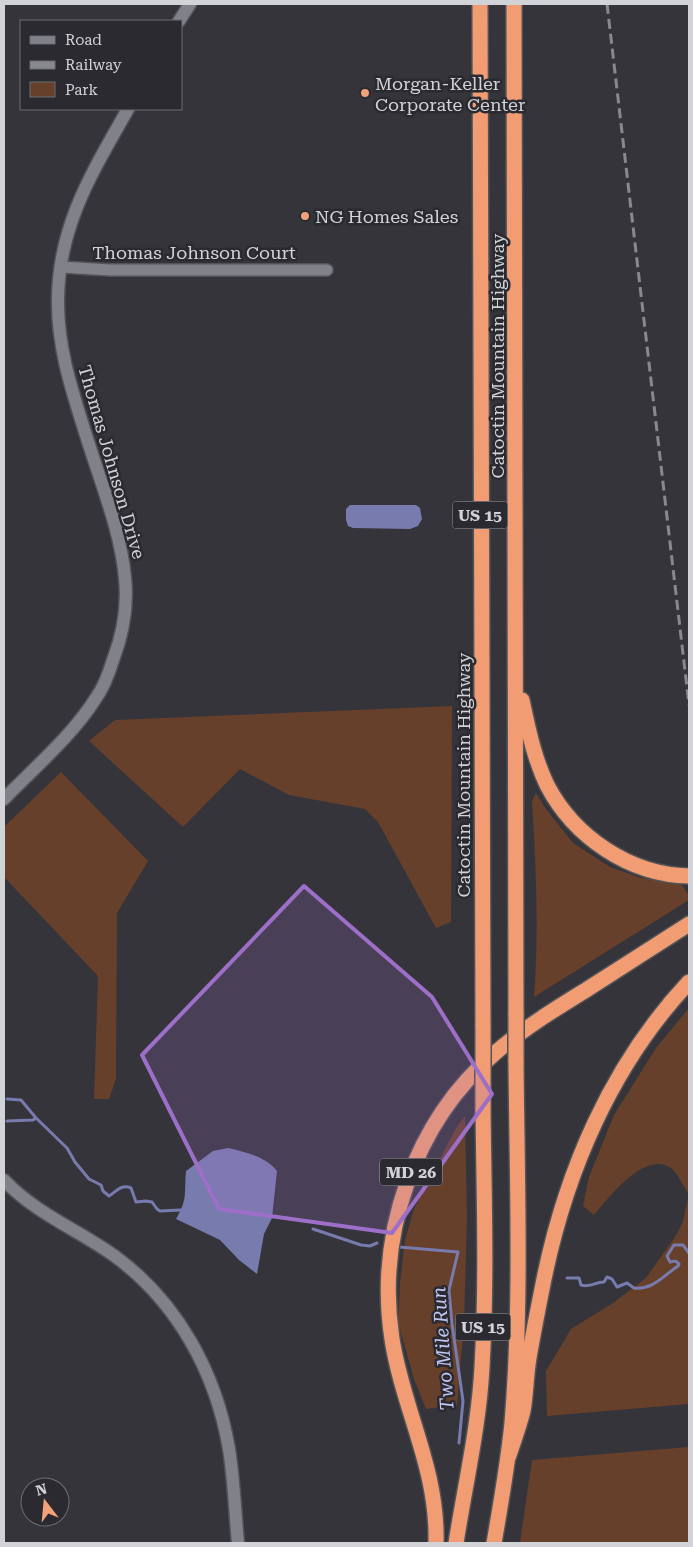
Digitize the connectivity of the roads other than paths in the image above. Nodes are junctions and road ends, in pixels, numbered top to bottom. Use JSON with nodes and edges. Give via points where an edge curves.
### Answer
{"nodes":[{"id":1,"x":190,"y":4,"type":"edge"},
{"id":2,"x":480,"y":4,"type":"edge"},
{"id":3,"x":514,"y":4,"type":"edge"},
{"id":4,"x":181,"y":20,"type":"edge"},
{"id":5,"x":127,"y":110,"type":"edge"},
{"id":6,"x":61,"y":267,"type":"junction"},
{"id":7,"x":327,"y":270,"type":"dead end"},
{"id":8,"x":516,"y":674,"type":"junction"},
{"id":9,"x":4,"y":799,"type":"edge"},
{"id":10,"x":689,"y":876,"type":"edge"},
{"id":11,"x":689,"y":924,"type":"edge"},
{"id":12,"x":689,"y":982,"type":"edge"},
{"id":13,"x":4,"y":1180,"type":"edge"},
{"id":14,"x":508,"y":1458,"type":"junction"},
{"id":15,"x":238,"y":1543,"type":"edge"},
{"id":16,"x":436,"y":1543,"type":"edge"},
{"id":17,"x":456,"y":1543,"type":"edge"},
{"id":18,"x":494,"y":1543,"type":"edge"}],
"edges":[{"from":1,"to":4,"type":"street"},
{"from":2,"to":17,"type":"highway","name":"Catoctin Mountain Highway","number":"US 15","bridge":true,"via":[[482,1368]]},
{"from":3,"to":8,"type":"highway","name":"Catoctin Mountain Highway","number":"US 15"},
{"from":5,"to":6,"type":"street","name":"Thomas Johnson Drive","via":[[79,198],[68,227]]},
{"from":6,"to":7,"type":"street","name":"Thomas Johnson Court"},
{"from":6,"to":9,"type":"street","name":"Thomas Johnson Drive","via":[[58,297],[62,346],[70,384],[124,563],[124,616],[116,654],[97,698],[68,734]]},
{"from":8,"to":10,"type":"highway","via":[[539,766],[569,818],[597,844],[619,858],[649,870]]},
{"from":8,"to":14,"type":"highway","name":"Catoctin Mountain Highway","number":"US 15","bridge":true,"via":[[517,1311]]},
{"from":11,"to":16,"type":"highway","number":"MD 26","via":[[530,1026],[495,1053],[447,1107],[413,1168],[393,1236],[388,1280],[390,1318],[399,1376],[422,1445],[432,1490]]},
{"from":12,"to":14,"type":"highway","via":[[637,1047],[605,1101],[582,1152],[550,1251],[529,1359],[523,1411]]},
{"from":13,"to":15,"type":"street","via":[[31,1204],[95,1243],[135,1273],[163,1301],[186,1332],[204,1366],[222,1414],[231,1464]]},
{"from":14,"to":18,"type":"highway","number":"US 15"}]}
